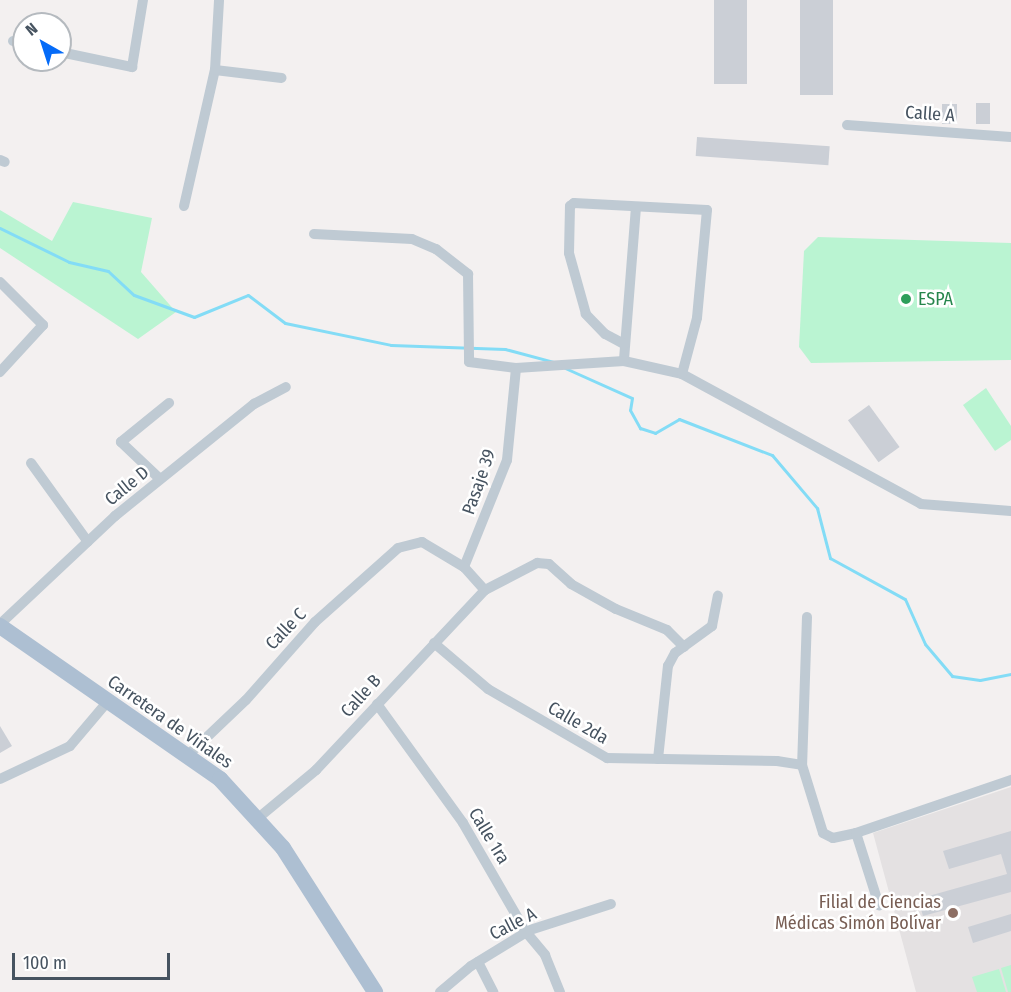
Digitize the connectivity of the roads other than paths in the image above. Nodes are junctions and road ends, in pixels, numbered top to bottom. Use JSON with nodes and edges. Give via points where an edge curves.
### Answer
{"nodes":[{"id":1,"x":143,"y":0,"type":"edge"},
{"id":2,"x":219,"y":0,"type":"edge"},
{"id":3,"x":72,"y":54,"type":"edge"},
{"id":4,"x":215,"y":70,"type":"junction"},
{"id":5,"x":282,"y":78,"type":"dead end"},
{"id":6,"x":847,"y":125,"type":"dead end"},
{"id":7,"x":1011,"y":137,"type":"edge"},
{"id":8,"x":184,"y":206,"type":"dead end"},
{"id":9,"x":636,"y":207,"type":"junction"},
{"id":10,"x":315,"y":234,"type":"dead end"},
{"id":11,"x":0,"y":282,"type":"edge"},
{"id":12,"x":624,"y":344,"type":"junction"},
{"id":13,"x":624,"y":361,"type":"junction"},
{"id":14,"x":516,"y":368,"type":"junction"},
{"id":15,"x":0,"y":372,"type":"edge"},
{"id":16,"x":682,"y":374,"type":"junction"},
{"id":17,"x":286,"y":387,"type":"dead end"},
{"id":18,"x":169,"y":403,"type":"dead end"},
{"id":19,"x":31,"y":463,"type":"dead end"},
{"id":20,"x":160,"y":479,"type":"junction"},
{"id":21,"x":1011,"y":511,"type":"edge"},
{"id":22,"x":88,"y":542,"type":"junction"},
{"id":23,"x":464,"y":567,"type":"junction"},
{"id":24,"x":485,"y":590,"type":"junction"},
{"id":25,"x":718,"y":596,"type":"dead end"},
{"id":26,"x":807,"y":617,"type":"dead end"},
{"id":27,"x":0,"y":625,"type":"edge"},
{"id":28,"x":434,"y":643,"type":"junction"},
{"id":29,"x":684,"y":646,"type":"junction"},
{"id":30,"x":108,"y":701,"type":"junction"},
{"id":31,"x":376,"y":704,"type":"junction"},
{"id":32,"x":187,"y":756,"type":"junction"},
{"id":33,"x":658,"y":759,"type":"junction"},
{"id":34,"x":802,"y":765,"type":"junction"},
{"id":35,"x":2,"y":775,"type":"edge"},
{"id":36,"x":1011,"y":780,"type":"edge"},
{"id":37,"x":257,"y":819,"type":"junction"},
{"id":38,"x":856,"y":833,"type":"junction"},
{"id":39,"x":611,"y":904,"type":"dead end"},
{"id":40,"x":879,"y":905,"type":"dead end"},
{"id":41,"x":526,"y":933,"type":"junction"},
{"id":42,"x":478,"y":962,"type":"junction"},
{"id":43,"x":375,"y":992,"type":"edge"},
{"id":44,"x":441,"y":992,"type":"edge"},
{"id":45,"x":493,"y":992,"type":"edge"},
{"id":46,"x":561,"y":992,"type":"edge"}],
"edges":[{"from":1,"to":3,"type":"street","via":[[132,67]]},
{"from":2,"to":4,"type":"street"},
{"from":4,"to":5,"type":"street"},
{"from":4,"to":8,"type":"street"},
{"from":6,"to":7,"type":"street","name":"Calle A"},
{"from":9,"to":12,"type":"street"},
{"from":9,"to":12,"type":"street","via":[[573,203],[570,207],[568,253],[586,314],[605,334]]},
{"from":9,"to":16,"type":"street","via":[[706,210],[697,318]]},
{"from":10,"to":14,"type":"street","via":[[412,239],[436,249],[468,274],[469,362]]},
{"from":11,"to":15,"type":"street","via":[[42,321],[42,329]]},
{"from":12,"to":13,"type":"street"},
{"from":13,"to":14,"type":"street"},
{"from":13,"to":16,"type":"street"},
{"from":14,"to":23,"type":"street","name":"Pasaje 39","via":[[507,460]]},
{"from":16,"to":21,"type":"street","via":[[921,504]]},
{"from":17,"to":20,"type":"street","name":"Calle D","via":[[254,404]]},
{"from":18,"to":20,"type":"street","via":[[121,442]]},
{"from":19,"to":22,"type":"street"},
{"from":20,"to":22,"type":"street","name":"Calle D"},
{"from":22,"to":27,"type":"street","name":"Calle D"},
{"from":23,"to":24,"type":"street"},
{"from":23,"to":32,"type":"street","name":"Calle C","via":[[422,542],[398,548],[355,585]]},
{"from":24,"to":28,"type":"street","name":"Calle B"},
{"from":24,"to":29,"type":"street","name":"Calle B","via":[[537,563],[549,564],[571,584],[616,609],[667,630]]},
{"from":25,"to":29,"type":"street","via":[[712,626]]},
{"from":26,"to":34,"type":"street"},
{"from":27,"to":30,"type":"main road","name":"Carretera de Viñales"},
{"from":28,"to":31,"type":"street","name":"Calle B"},
{"from":28,"to":33,"type":"street","name":"Calle 2da","via":[[488,689],[607,758]]},
{"from":29,"to":33,"type":"street","via":[[668,666]]},
{"from":30,"to":32,"type":"main road","name":"Carretera de Viñales"},
{"from":30,"to":35,"type":"street","via":[[70,746]]},
{"from":31,"to":37,"type":"street","name":"Calle B","via":[[316,770]]},
{"from":31,"to":41,"type":"street","name":"Calle 1ra","via":[[458,814]]},
{"from":32,"to":37,"type":"main road","name":"Carretera de Viñales","via":[[220,779]]},
{"from":33,"to":34,"type":"street","name":"Calle 2da"},
{"from":34,"to":38,"type":"street","via":[[823,833],[833,838]]},
{"from":36,"to":38,"type":"street"},
{"from":37,"to":43,"type":"main road","name":"Carretera de Viñales","via":[[283,848]]},
{"from":38,"to":40,"type":"street"},
{"from":39,"to":41,"type":"street","name":"Calle A"},
{"from":41,"to":42,"type":"street","name":"Calle A"},
{"from":41,"to":46,"type":"street","name":"Calle 1ra","via":[[545,955]]},
{"from":42,"to":44,"type":"street","name":"Calle A"},
{"from":42,"to":45,"type":"street"}]}
